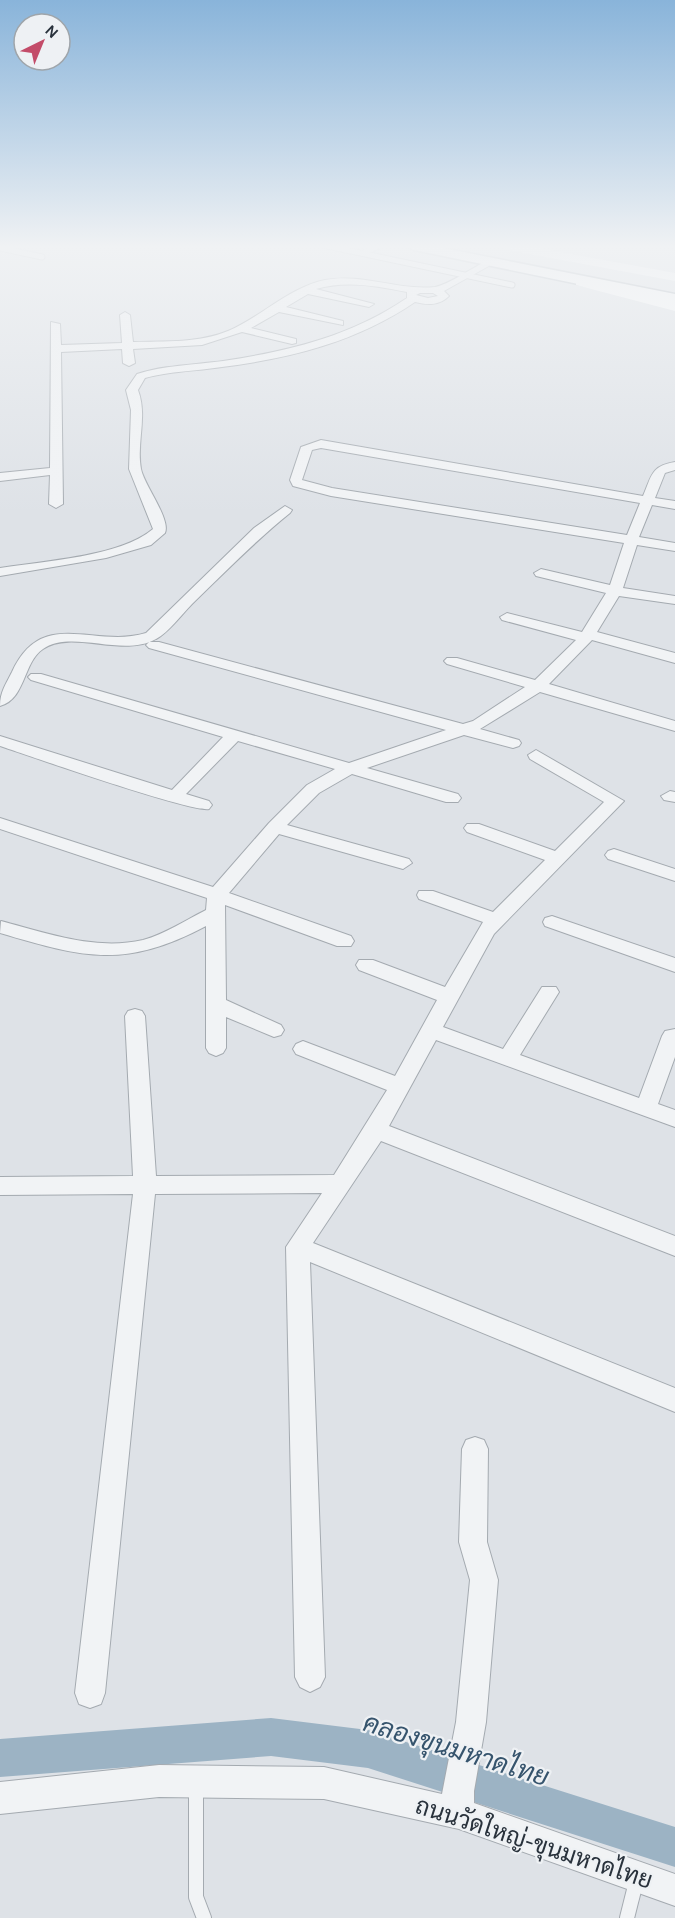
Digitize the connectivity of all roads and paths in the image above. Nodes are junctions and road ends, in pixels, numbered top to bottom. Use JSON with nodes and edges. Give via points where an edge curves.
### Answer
{"nodes":[{"id":1,"x":55,"y":336,"type":"edge"},
{"id":2,"x":127,"y":336,"type":"edge"},
{"id":3,"x":206,"y":336,"type":"edge"},
{"id":4,"x":269,"y":336,"type":"edge"},
{"id":5,"x":340,"y":336,"type":"edge"},
{"id":6,"x":192,"y":338,"type":"junction"},
{"id":7,"x":292,"y":341,"type":"dead end"},
{"id":8,"x":128,"y":347,"type":"junction"},
{"id":9,"x":55,"y":349,"type":"junction"},
{"id":10,"x":196,"y":360,"type":"dead end"},
{"id":11,"x":129,"y":363,"type":"dead end"},
{"id":12,"x":675,"y":466,"type":"edge"},
{"id":13,"x":56,"y":471,"type":"junction"},
{"id":14,"x":0,"y":477,"type":"edge"},
{"id":15,"x":645,"y":501,"type":"junction"},
{"id":16,"x":56,"y":504,"type":"dead end"},
{"id":17,"x":675,"y":505,"type":"edge"},
{"id":18,"x":285,"y":510,"type":"dead end"},
{"id":19,"x":631,"y":541,"type":"junction"},
{"id":20,"x":675,"y":547,"type":"edge"},
{"id":21,"x":0,"y":572,"type":"edge"},
{"id":22,"x":541,"y":573,"type":"dead end"},
{"id":23,"x":615,"y":591,"type":"junction"},
{"id":24,"x":675,"y":600,"type":"edge"},
{"id":25,"x":507,"y":617,"type":"dead end"},
{"id":26,"x":587,"y":636,"type":"junction"},
{"id":27,"x":154,"y":645,"type":"dead end"},
{"id":28,"x":675,"y":658,"type":"edge"},
{"id":29,"x":452,"y":661,"type":"dead end"},
{"id":30,"x":36,"y":677,"type":"dead end"},
{"id":31,"x":538,"y":686,"type":"junction"},
{"id":32,"x":0,"y":701,"type":"edge"},
{"id":33,"x":675,"y":726,"type":"edge"},
{"id":34,"x":463,"y":730,"type":"junction"},
{"id":35,"x":233,"y":736,"type":"junction"},
{"id":36,"x":0,"y":741,"type":"edge"},
{"id":37,"x":513,"y":743,"type":"dead end"},
{"id":38,"x":536,"y":755,"type":"dead end"},
{"id":39,"x":350,"y":768,"type":"junction"},
{"id":40,"x":174,"y":797,"type":"junction"},
{"id":41,"x":452,"y":798,"type":"dead end"},
{"id":42,"x":202,"y":805,"type":"dead end"},
{"id":43,"x":0,"y":823,"type":"edge"},
{"id":44,"x":275,"y":827,"type":"junction"},
{"id":45,"x":473,"y":828,"type":"dead end"},
{"id":46,"x":614,"y":855,"type":"dead end"},
{"id":47,"x":559,"y":859,"type":"junction"},
{"id":48,"x":403,"y":863,"type":"dead end"},
{"id":49,"x":675,"y":875,"type":"edge"},
{"id":50,"x":426,"y":895,"type":"dead end"},
{"id":51,"x":216,"y":904,"type":"junction"},
{"id":52,"x":496,"y":920,"type":"junction"},
{"id":53,"x":552,"y":922,"type":"dead end"},
{"id":54,"x":1,"y":927,"type":"edge"},
{"id":55,"x":344,"y":941,"type":"dead end"},
{"id":56,"x":366,"y":965,"type":"dead end"},
{"id":57,"x":675,"y":965,"type":"edge"},
{"id":58,"x":549,"y":992,"type":"dead end"},
{"id":59,"x":450,"y":997,"type":"junction"},
{"id":60,"x":216,"y":1004,"type":"junction"},
{"id":61,"x":135,"y":1016,"type":"dead end"},
{"id":62,"x":274,"y":1030,"type":"dead end"},
{"id":63,"x":432,"y":1031,"type":"junction"},
{"id":64,"x":672,"y":1036,"type":"dead end"},
{"id":65,"x":216,"y":1047,"type":"dead end"},
{"id":66,"x":303,"y":1049,"type":"dead end"},
{"id":67,"x":507,"y":1059,"type":"junction"},
{"id":68,"x":400,"y":1087,"type":"junction"},
{"id":69,"x":646,"y":1109,"type":"junction"},
{"id":70,"x":675,"y":1119,"type":"edge"},
{"id":71,"x":376,"y":1130,"type":"junction"},
{"id":72,"x":340,"y":1184,"type":"junction"},
{"id":73,"x":145,"y":1185,"type":"junction"},
{"id":74,"x":0,"y":1186,"type":"edge"},
{"id":75,"x":675,"y":1246,"type":"edge"},
{"id":76,"x":298,"y":1247,"type":"junction"},
{"id":77,"x":675,"y":1400,"type":"edge"},
{"id":78,"x":475,"y":1449,"type":"dead end"},
{"id":79,"x":310,"y":1677,"type":"dead end"},
{"id":80,"x":90,"y":1692,"type":"dead end"},
{"id":81,"x":196,"y":1781,"type":"junction"},
{"id":82,"x":0,"y":1798,"type":"edge"},
{"id":83,"x":458,"y":1802,"type":"junction"},
{"id":84,"x":637,"y":1876,"type":"junction"},
{"id":85,"x":675,"y":1890,"type":"edge"},
{"id":86,"x":204,"y":1918,"type":"edge"},
{"id":87,"x":627,"y":1918,"type":"edge"}],
"edges":[{"from":1,"to":9,"type":"street"},
{"from":2,"to":8,"type":"street"},
{"from":3,"to":6,"type":"street"},
{"from":4,"to":7,"type":"street"},
{"from":5,"to":21,"type":"street","via":[[284,354],[141,376],[132,390],[138,430],[133,453],[141,489],[157,514],[160,530],[146,542],[100,555]]},
{"from":6,"to":8,"type":"street"},
{"from":6,"to":10,"type":"street"},
{"from":8,"to":9,"type":"street"},
{"from":8,"to":11,"type":"street"},
{"from":9,"to":13,"type":"street"},
{"from":12,"to":15,"type":"street","via":[[659,472]]},
{"from":13,"to":14,"type":"street"},
{"from":13,"to":16,"type":"street"},
{"from":15,"to":17,"type":"street"},
{"from":15,"to":19,"type":"street"},
{"from":15,"to":19,"type":"street","via":[[321,444],[307,447],[296,480],[331,492]]},
{"from":18,"to":32,"type":"street","via":[[152,636],[132,642],[45,641],[32,651]]},
{"from":19,"to":20,"type":"street"},
{"from":19,"to":23,"type":"street"},
{"from":22,"to":23,"type":"street"},
{"from":23,"to":24,"type":"street"},
{"from":23,"to":26,"type":"street"},
{"from":25,"to":26,"type":"street"},
{"from":26,"to":28,"type":"street"},
{"from":26,"to":31,"type":"street"},
{"from":27,"to":34,"type":"street"},
{"from":29,"to":31,"type":"street"},
{"from":30,"to":35,"type":"street"},
{"from":31,"to":33,"type":"street"},
{"from":31,"to":34,"type":"street","via":[[489,719]]},
{"from":34,"to":37,"type":"street"},
{"from":34,"to":39,"type":"street"},
{"from":35,"to":39,"type":"street"},
{"from":35,"to":40,"type":"street"},
{"from":36,"to":40,"type":"street"},
{"from":38,"to":47,"type":"street","via":[[615,801]]},
{"from":39,"to":41,"type":"street"},
{"from":39,"to":44,"type":"street","via":[[313,789]]},
{"from":40,"to":42,"type":"street"},
{"from":43,"to":51,"type":"street"},
{"from":44,"to":48,"type":"street"},
{"from":44,"to":51,"type":"street"},
{"from":45,"to":47,"type":"street"},
{"from":46,"to":49,"type":"street"},
{"from":47,"to":52,"type":"street"},
{"from":50,"to":52,"type":"street"},
{"from":51,"to":54,"type":"street","via":[[154,942],[125,949],[74,948]]},
{"from":51,"to":55,"type":"street"},
{"from":51,"to":60,"type":"street"},
{"from":52,"to":59,"type":"street","via":[[486,930]]},
{"from":53,"to":57,"type":"street"},
{"from":56,"to":59,"type":"street"},
{"from":58,"to":67,"type":"street"},
{"from":59,"to":63,"type":"street"},
{"from":60,"to":62,"type":"street"},
{"from":60,"to":65,"type":"street"},
{"from":61,"to":73,"type":"street"},
{"from":63,"to":67,"type":"street"},
{"from":63,"to":68,"type":"street"},
{"from":64,"to":69,"type":"street"},
{"from":66,"to":68,"type":"street"},
{"from":67,"to":69,"type":"street"},
{"from":68,"to":71,"type":"street"},
{"from":69,"to":70,"type":"street"},
{"from":71,"to":72,"type":"street"},
{"from":71,"to":75,"type":"street"},
{"from":72,"to":73,"type":"street"},
{"from":72,"to":76,"type":"street"},
{"from":73,"to":74,"type":"street"},
{"from":73,"to":80,"type":"street"},
{"from":76,"to":77,"type":"street"},
{"from":76,"to":79,"type":"street"},
{"from":78,"to":83,"type":"street","via":[[472,1542],[484,1580],[471,1722]]},
{"from":81,"to":82,"type":"street","name":"ถนนวัดใหญ่-ขุนมหาดไทย","via":[[159,1781]]},
{"from":81,"to":83,"type":"street","name":"ถนนวัดใหญ่-ขุนมหาดไทย","via":[[324,1783]]},
{"from":81,"to":86,"type":"lane","via":[[196,1897]]},
{"from":83,"to":84,"type":"street","name":"ถนนวัดใหญ่-ขุนมหาดไทย"},
{"from":84,"to":85,"type":"street","name":"ถนนวัดใหญ่-ขุนมหาดไทย"},
{"from":84,"to":87,"type":"lane"}]}
